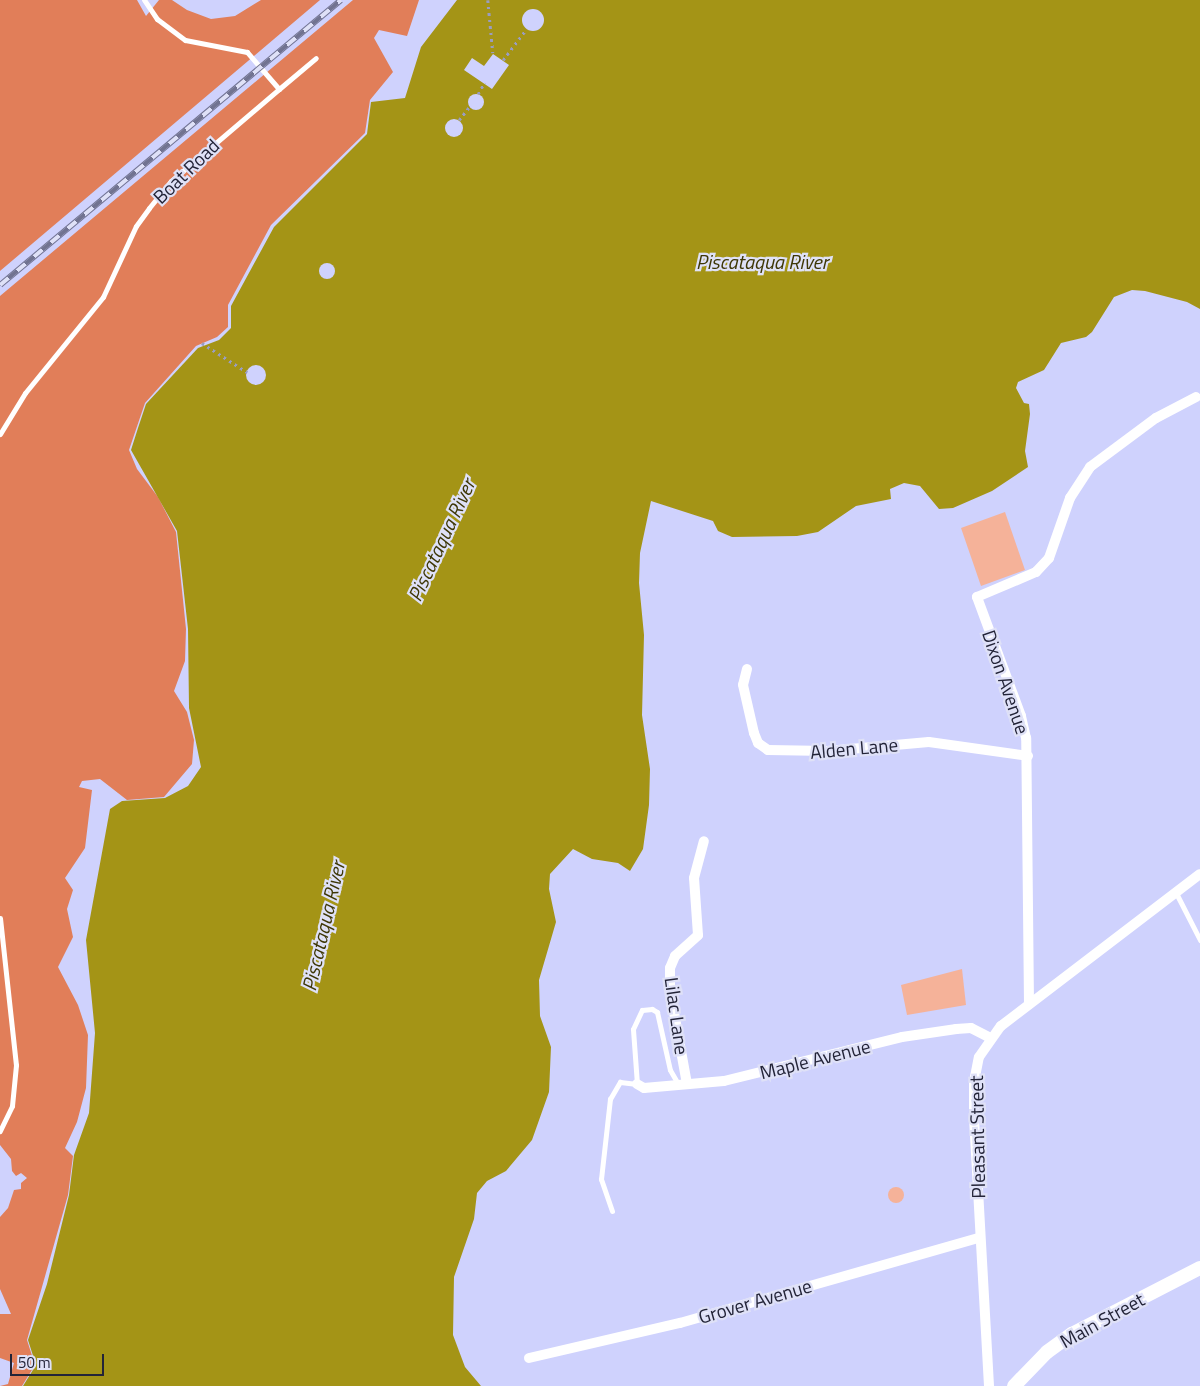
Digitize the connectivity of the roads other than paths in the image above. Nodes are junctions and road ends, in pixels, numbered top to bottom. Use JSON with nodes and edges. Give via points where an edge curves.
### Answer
{"nodes":[{"id":1,"x":144,"y":0,"type":"edge"},
{"id":2,"x":316,"y":58,"type":"dead end"},
{"id":3,"x":279,"y":89,"type":"junction"},
{"id":4,"x":1196,"y":397,"type":"dead end"},
{"id":5,"x":0,"y":434,"type":"edge"},
{"id":6,"x":747,"y":669,"type":"dead end"},
{"id":7,"x":1028,"y":756,"type":"junction"},
{"id":8,"x":704,"y":841,"type":"dead end"},
{"id":9,"x":1200,"y":874,"type":"edge"},
{"id":10,"x":1176,"y":893,"type":"junction"},
{"id":11,"x":0,"y":918,"type":"edge"},
{"id":12,"x":1200,"y":940,"type":"edge"},
{"id":13,"x":1029,"y":1004,"type":"junction"},
{"id":14,"x":990,"y":1038,"type":"junction"},
{"id":15,"x":637,"y":1084,"type":"junction"},
{"id":16,"x":683,"y":1084,"type":"junction"},
{"id":17,"x":0,"y":1131,"type":"edge"},
{"id":18,"x":612,"y":1212,"type":"dead end"},
{"id":19,"x":979,"y":1238,"type":"junction"},
{"id":20,"x":1200,"y":1268,"type":"edge"},
{"id":21,"x":529,"y":1358,"type":"dead end"},
{"id":22,"x":989,"y":1386,"type":"edge"},
{"id":23,"x":1014,"y":1386,"type":"edge"}],
"edges":[{"from":1,"to":3,"type":"lane","via":[[157,19],[185,40],[247,52]]},
{"from":2,"to":3,"type":"lane","name":"Boat Road"},
{"from":3,"to":5,"type":"lane","name":"Boat Road","via":[[178,175],[148,208],[136,226],[103,297],[25,393]]},
{"from":4,"to":7,"type":"street","name":"Dixon Avenue","via":[[1156,418],[1099,458],[1070,498],[1053,548],[1044,564],[1028,576],[977,597],[1021,716]]},
{"from":6,"to":7,"type":"street","name":"Alden Lane","via":[[743,685],[754,733],[758,743],[768,750],[828,751],[929,742]]},
{"from":7,"to":13,"type":"street","name":"Dixon Avenue"},
{"from":8,"to":16,"type":"street","name":"Lilac Lane","via":[[694,878],[698,935],[675,956],[670,968]]},
{"from":9,"to":10,"type":"street","name":"Pleasant Street"},
{"from":10,"to":12,"type":"lane"},
{"from":10,"to":13,"type":"street","name":"Pleasant Street"},
{"from":11,"to":17,"type":"lane","via":[[16,1065],[12,1106]]},
{"from":13,"to":14,"type":"street","name":"Pleasant Street"},
{"from":14,"to":16,"type":"street","name":"Maple Avenue","via":[[972,1028],[902,1037],[724,1081]]},
{"from":14,"to":19,"type":"street","name":"Pleasant Street","via":[[979,1057],[974,1082]]},
{"from":15,"to":16,"type":"street","name":"Maple Avenue","via":[[644,1088]]},
{"from":15,"to":16,"type":"lane","via":[[634,1020],[648,1008],[657,1012],[670,1070]]},
{"from":15,"to":18,"type":"lane","via":[[620,1082],[610,1099],[601,1179]]},
{"from":19,"to":21,"type":"street","name":"Grover Avenue","via":[[680,1323]]},
{"from":19,"to":22,"type":"street","name":"Pleasant Street"},
{"from":20,"to":23,"type":"main road","name":"Main Street","via":[[1072,1334],[1036,1362]]}]}
